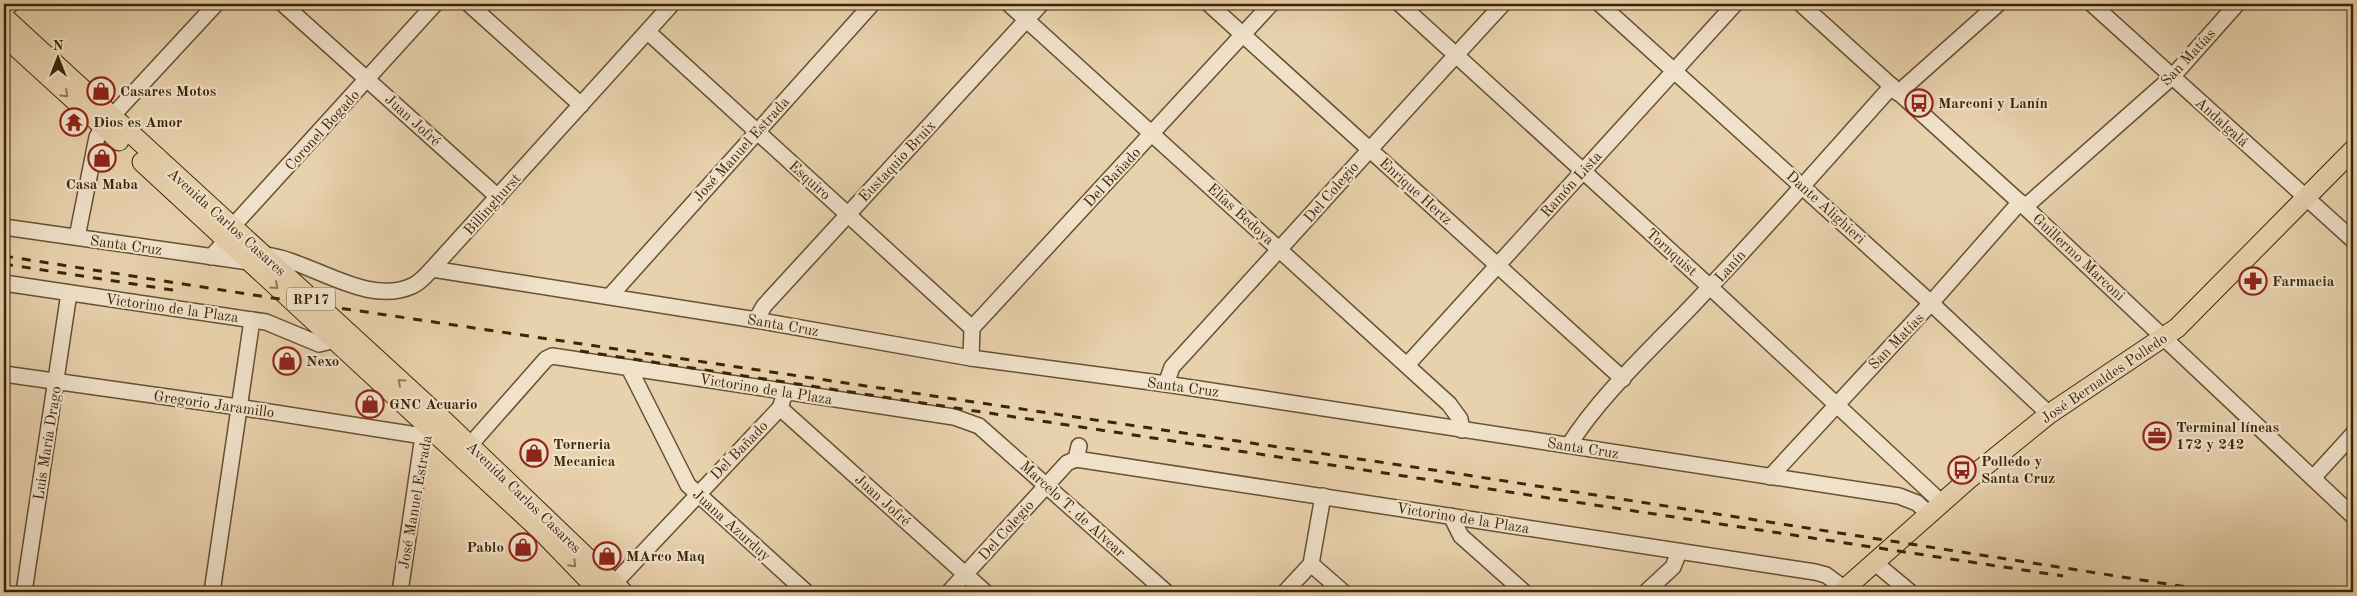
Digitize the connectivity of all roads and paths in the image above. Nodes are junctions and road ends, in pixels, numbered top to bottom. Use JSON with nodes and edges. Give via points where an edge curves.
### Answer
{"nodes":[{"id":1,"x":11,"y":4,"type":"edge"},
{"id":2,"x":216,"y":4,"type":"edge"},
{"id":3,"x":282,"y":4,"type":"edge"},
{"id":4,"x":435,"y":4,"type":"edge"},
{"id":5,"x":469,"y":4,"type":"edge"},
{"id":6,"x":672,"y":4,"type":"edge"},
{"id":7,"x":872,"y":4,"type":"edge"},
{"id":8,"x":1009,"y":4,"type":"edge"},
{"id":9,"x":1040,"y":4,"type":"edge"},
{"id":10,"x":1208,"y":4,"type":"edge"},
{"id":11,"x":1271,"y":4,"type":"edge"},
{"id":12,"x":1400,"y":4,"type":"edge"},
{"id":13,"x":1503,"y":4,"type":"edge"},
{"id":14,"x":1600,"y":4,"type":"edge"},
{"id":15,"x":1735,"y":4,"type":"edge"},
{"id":16,"x":1801,"y":4,"type":"edge"},
{"id":17,"x":1998,"y":4,"type":"edge"},
{"id":18,"x":2092,"y":4,"type":"edge"},
{"id":19,"x":2237,"y":4,"type":"edge"},
{"id":20,"x":4,"y":11,"type":"edge"},
{"id":21,"x":4,"y":17,"type":"edge"},
{"id":22,"x":1026,"y":19,"type":"junction"},
{"id":23,"x":648,"y":32,"type":"junction"},
{"id":24,"x":1243,"y":34,"type":"junction"},
{"id":25,"x":4,"y":36,"type":"edge"},
{"id":26,"x":1456,"y":55,"type":"junction"},
{"id":27,"x":1673,"y":70,"type":"junction"},
{"id":28,"x":2172,"y":77,"type":"junction"},
{"id":29,"x":367,"y":80,"type":"junction"},
{"id":30,"x":1895,"y":90,"type":"junction"},
{"id":31,"x":581,"y":105,"type":"junction"},
{"id":32,"x":108,"y":122,"type":"junction"},
{"id":33,"x":756,"y":132,"type":"junction"},
{"id":34,"x":1152,"y":134,"type":"junction"},
{"id":35,"x":1369,"y":148,"type":"junction"},
{"id":36,"x":2353,"y":150,"type":"edge"},
{"id":37,"x":1582,"y":171,"type":"junction"},
{"id":38,"x":1802,"y":186,"type":"junction"},
{"id":39,"x":498,"y":196,"type":"junction"},
{"id":40,"x":2307,"y":199,"type":"junction"},
{"id":41,"x":2022,"y":205,"type":"junction"},
{"id":42,"x":847,"y":214,"type":"junction"},
{"id":43,"x":4,"y":227,"type":"edge"},
{"id":44,"x":229,"y":232,"type":"junction"},
{"id":45,"x":77,"y":237,"type":"junction"},
{"id":46,"x":2353,"y":240,"type":"edge"},
{"id":47,"x":1280,"y":250,"type":"junction"},
{"id":48,"x":211,"y":257,"type":"junction"},
{"id":49,"x":257,"y":259,"type":"junction"},
{"id":50,"x":1497,"y":264,"type":"junction"},
{"id":51,"x":432,"y":269,"type":"junction"},
{"id":52,"x":4,"y":283,"type":"edge"},
{"id":53,"x":1710,"y":287,"type":"junction"},
{"id":54,"x":69,"y":293,"type":"junction"},
{"id":55,"x":610,"y":296,"type":"junction"},
{"id":56,"x":1931,"y":303,"type":"junction"},
{"id":57,"x":252,"y":320,"type":"junction"},
{"id":58,"x":756,"y":320,"type":"junction"},
{"id":59,"x":972,"y":328,"type":"junction"},
{"id":60,"x":2165,"y":338,"type":"junction"},
{"id":61,"x":336,"y":340,"type":"junction"},
{"id":62,"x":971,"y":358,"type":"junction"},
{"id":63,"x":1407,"y":365,"type":"junction"},
{"id":64,"x":629,"y":368,"type":"junction"},
{"id":65,"x":4,"y":374,"type":"edge"},
{"id":66,"x":1623,"y":379,"type":"junction"},
{"id":67,"x":56,"y":381,"type":"junction"},
{"id":68,"x":1166,"y":384,"type":"junction"},
{"id":69,"x":784,"y":392,"type":"junction"},
{"id":70,"x":1835,"y":405,"type":"junction"},
{"id":71,"x":238,"y":407,"type":"junction"},
{"id":72,"x":780,"y":408,"type":"junction"},
{"id":73,"x":2048,"y":414,"type":"junction"},
{"id":74,"x":430,"y":426,"type":"junction"},
{"id":75,"x":979,"y":426,"type":"joint"},
{"id":76,"x":1462,"y":430,"type":"junction"},
{"id":77,"x":2353,"y":434,"type":"edge"},
{"id":78,"x":1569,"y":446,"type":"junction"},
{"id":79,"x":465,"y":451,"type":"junction"},
{"id":80,"x":1077,"y":452,"type":"joint"},
{"id":81,"x":1770,"y":477,"type":"junction"},
{"id":82,"x":2313,"y":478,"type":"junction"},
{"id":83,"x":1047,"y":485,"type":"junction"},
{"id":84,"x":697,"y":494,"type":"junction"},
{"id":85,"x":1323,"y":496,"type":"junction"},
{"id":86,"x":1936,"y":508,"type":"junction"},
{"id":87,"x":1451,"y":516,"type":"junction"},
{"id":88,"x":2353,"y":516,"type":"edge"},
{"id":89,"x":1679,"y":552,"type":"junction"},
{"id":90,"x":1874,"y":562,"type":"junction"},
{"id":91,"x":1311,"y":564,"type":"junction"},
{"id":92,"x":965,"y":574,"type":"junction"},
{"id":93,"x":611,"y":590,"type":"edge"},
{"id":94,"x":1843,"y":590,"type":"edge"},
{"id":95,"x":24,"y":592,"type":"edge"},
{"id":96,"x":212,"y":592,"type":"edge"},
{"id":97,"x":400,"y":592,"type":"edge"},
{"id":98,"x":806,"y":592,"type":"edge"},
{"id":99,"x":949,"y":592,"type":"edge"},
{"id":100,"x":985,"y":592,"type":"edge"},
{"id":101,"x":1166,"y":592,"type":"edge"},
{"id":102,"x":1285,"y":592,"type":"edge"},
{"id":103,"x":1343,"y":592,"type":"edge"},
{"id":104,"x":1524,"y":592,"type":"edge"},
{"id":105,"x":1646,"y":592,"type":"edge"},
{"id":106,"x":1910,"y":592,"type":"edge"}],
"edges":[{"from":1,"to":20,"type":"street"},
{"from":2,"to":32,"type":"street"},
{"from":3,"to":29,"type":"street","name":"Juan Jofré"},
{"from":4,"to":29,"type":"street","name":"Coronel Bogado"},
{"from":5,"to":31,"type":"street"},
{"from":6,"to":23,"type":"street","name":"Billinghurst"},
{"from":7,"to":33,"type":"street","name":"José Manuel Estrada"},
{"from":8,"to":22,"type":"street","name":"Elías Bedoya"},
{"from":9,"to":22,"type":"street","name":"Eustaquio Bruix"},
{"from":10,"to":24,"type":"street","name":"Enrique Hertz"},
{"from":11,"to":24,"type":"street","name":"Del Bañado"},
{"from":12,"to":26,"type":"street","name":"Tornquist"},
{"from":13,"to":26,"type":"street","name":"Del Colegio"},
{"from":14,"to":27,"type":"street","name":"Dante Alighieri"},
{"from":15,"to":27,"type":"street","name":"Ramón Lista"},
{"from":16,"to":30,"type":"street","name":"Guillermo Marconi"},
{"from":17,"to":30,"type":"street","name":"Lanín"},
{"from":18,"to":28,"type":"street","name":"Andalgalá"},
{"from":19,"to":28,"type":"street","name":"San Matías"},
{"from":21,"to":32,"type":"main road","name":"Avenida Carlos Casares","number":"RP17"},
{"from":22,"to":34,"type":"street","name":"Elías Bedoya"},
{"from":22,"to":42,"type":"street","name":"Eustaquio Bruix"},
{"from":23,"to":31,"type":"street","name":"Billinghurst"},
{"from":23,"to":33,"type":"street","name":"Esquiro"},
{"from":24,"to":34,"type":"street","name":"Del Bañado"},
{"from":24,"to":35,"type":"street","name":"Enrique Hertz"},
{"from":25,"to":32,"type":"main road","name":"Avenida Carlos Casares","number":"RP17","one_way":true},
{"from":26,"to":35,"type":"street","name":"Del Colegio"},
{"from":26,"to":37,"type":"street","name":"Tornquist"},
{"from":27,"to":37,"type":"street","name":"Ramón Lista"},
{"from":27,"to":38,"type":"street","name":"Dante Alighieri"},
{"from":28,"to":40,"type":"street","name":"Andalgalá"},
{"from":28,"to":41,"type":"street","name":"San Matías"},
{"from":29,"to":39,"type":"street","name":"Juan Jofré"},
{"from":29,"to":44,"type":"street","name":"Coronel Bogado"},
{"from":30,"to":38,"type":"street","name":"Lanín"},
{"from":30,"to":41,"type":"street","name":"Guillermo Marconi"},
{"from":31,"to":39,"type":"street","name":"Billinghurst"},
{"from":32,"to":44,"type":"main road","name":"Avenida Carlos Casares","number":"RP17"},
{"from":32,"to":45,"type":"street","via":[[94,146]]},
{"from":33,"to":42,"type":"street","name":"Esquiro"},
{"from":33,"to":55,"type":"street","name":"José Manuel Estrada"},
{"from":34,"to":47,"type":"street","name":"Elías Bedoya"},
{"from":34,"to":59,"type":"street","name":"Del Bañado"},
{"from":35,"to":47,"type":"street","name":"Del Colegio"},
{"from":35,"to":50,"type":"street","name":"Enrique Hertz"},
{"from":36,"to":40,"type":"main road","name":"José Bernaldes Polledo"},
{"from":37,"to":50,"type":"street","name":"Ramón Lista"},
{"from":37,"to":53,"type":"street","name":"Tornquist"},
{"from":38,"to":53,"type":"street","name":"Lanín"},
{"from":38,"to":56,"type":"street","name":"Dante Alighieri"},
{"from":39,"to":51,"type":"street","name":"Billinghurst"},
{"from":40,"to":46,"type":"street","name":"Andalgalá"},
{"from":40,"to":60,"type":"main road","name":"José Bernaldes Polledo"},
{"from":41,"to":56,"type":"street","name":"San Matías"},
{"from":41,"to":60,"type":"street","name":"Guillermo Marconi"},
{"from":42,"to":58,"type":"street","name":"Eustaquio Bruix","via":[[764,306]]},
{"from":42,"to":59,"type":"street","name":"Esquiro"},
{"from":43,"to":45,"type":"street","name":"Santa Cruz"},
{"from":44,"to":48,"type":"street","name":"Coronel Bogado"},
{"from":44,"to":49,"type":"main road","name":"Avenida Carlos Casares","number":"RP17"},
{"from":45,"to":48,"type":"street","name":"Santa Cruz"},
{"from":47,"to":63,"type":"street","name":"Elías Bedoya"},
{"from":47,"to":68,"type":"street","name":"Del Colegio","via":[[1172,367]]},
{"from":48,"to":49,"type":"street","name":"Santa Cruz"},
{"from":49,"to":51,"type":"street","name":"Billinghurst","via":[[285,259],[377,291],[413,286]]},
{"from":49,"to":61,"type":"main road","name":"Avenida Carlos Casares","number":"RP17","one_way":true},
{"from":74,"to":49,"type":"main road","name":"Avenida Carlos Casares","number":"RP17","one_way":true,"via":[[363,349]]},
{"from":50,"to":63,"type":"street","name":"Ramón Lista"},
{"from":50,"to":66,"type":"street","name":"Enrique Hertz"},
{"from":51,"to":55,"type":"street","name":"Santa Cruz"},
{"from":52,"to":54,"type":"street","name":"Victorino de la Plaza"},
{"from":53,"to":66,"type":"street","name":"Lanín"},
{"from":53,"to":70,"type":"street","name":"Tornquist"},
{"from":54,"to":57,"type":"street","name":"Victorino de la Plaza"},
{"from":54,"to":67,"type":"street","name":"Luis María Drago"},
{"from":55,"to":58,"type":"street","name":"Santa Cruz"},
{"from":56,"to":70,"type":"street","name":"San Matías"},
{"from":56,"to":73,"type":"street","name":"Dante Alighieri"},
{"from":57,"to":61,"type":"street","name":"Victorino de la Plaza","via":[[266,322],[319,344]]},
{"from":57,"to":71,"type":"street"},
{"from":58,"to":62,"type":"street","name":"Santa Cruz"},
{"from":59,"to":62,"type":"street"},
{"from":60,"to":73,"type":"main road","name":"José Bernaldes Polledo"},
{"from":60,"to":82,"type":"street","name":"Guillermo Marconi"},
{"from":61,"to":74,"type":"main road","name":"Avenida Carlos Casares","number":"RP17"},
{"from":62,"to":68,"type":"street","name":"Santa Cruz"},
{"from":63,"to":76,"type":"street","name":"Elías Bedoya","via":[[1449,404],[1460,419]]},
{"from":64,"to":69,"type":"street","name":"Victorino de la Plaza"},
{"from":64,"to":79,"type":"street","name":"Victorino de la Plaza","via":[[552,356]]},
{"from":64,"to":84,"type":"street","name":"Juana Azurduy","via":[[684,478]]},
{"from":65,"to":67,"type":"street","name":"Gregorio Jaramillo"},
{"from":66,"to":78,"type":"street","name":"Lanín"},
{"from":67,"to":71,"type":"street","name":"Gregorio Jaramillo"},
{"from":67,"to":95,"type":"street","name":"Luis María Drago"},
{"from":68,"to":76,"type":"street","name":"Santa Cruz"},
{"from":69,"to":72,"type":"street","name":"Del Bañado"},
{"from":69,"to":75,"type":"street","name":"Victorino de la Plaza","via":[[954,418]]},
{"from":70,"to":81,"type":"street","name":"San Matías"},
{"from":70,"to":86,"type":"street","name":"Tornquist"},
{"from":71,"to":74,"type":"street","name":"Gregorio Jaramillo"},
{"from":71,"to":96,"type":"street"},
{"from":72,"to":84,"type":"street","name":"Del Bañado"},
{"from":72,"to":92,"type":"street","name":"Juan Jofré"},
{"from":73,"to":86,"type":"main road","name":"José Bernaldes Polledo"},
{"from":74,"to":79,"type":"main road","name":"Avenida Carlos Casares","number":"RP17"},
{"from":74,"to":97,"type":"street","name":"José Manuel Estrada"},
{"from":75,"to":83,"type":"street","name":"Marcelo T. de Alvear"},
{"from":76,"to":78,"type":"street","name":"Santa Cruz"},
{"from":77,"to":82,"type":"street"},
{"from":78,"to":81,"type":"street","name":"Santa Cruz"},
{"from":79,"to":93,"type":"main road","name":"Avenida Carlos Casares","number":"RP17"},
{"from":80,"to":83,"type":"street","name":"Del Colegio"},
{"from":80,"to":85,"type":"street","name":"Victorino de la Plaza"},
{"from":81,"to":86,"type":"street","name":"Santa Cruz","via":[[1899,496]]},
{"from":82,"to":88,"type":"street","name":"Guillermo Marconi"},
{"from":83,"to":92,"type":"street","name":"Del Colegio"},
{"from":83,"to":101,"type":"street","name":"Marcelo T. de Alvear"},
{"from":84,"to":93,"type":"street","name":"Del Bañado"},
{"from":84,"to":98,"type":"street","name":"Juana Azurduy"},
{"from":85,"to":87,"type":"street","name":"Victorino de la Plaza"},
{"from":85,"to":91,"type":"street"},
{"from":86,"to":90,"type":"main road","name":"José Bernaldes Polledo"},
{"from":87,"to":89,"type":"street","name":"Victorino de la Plaza"},
{"from":87,"to":104,"type":"street","via":[[1462,536]]},
{"from":89,"to":94,"type":"street","name":"Victorino de la Plaza","via":[[1815,572],[1826,575]]},
{"from":89,"to":105,"type":"street","via":[[1672,567]]},
{"from":90,"to":94,"type":"main road","name":"José Bernaldes Polledo"},
{"from":90,"to":106,"type":"street"},
{"from":91,"to":102,"type":"street"},
{"from":91,"to":103,"type":"street"},
{"from":92,"to":99,"type":"street","name":"Del Colegio"},
{"from":92,"to":100,"type":"street","name":"Juan Jofré"}]}
